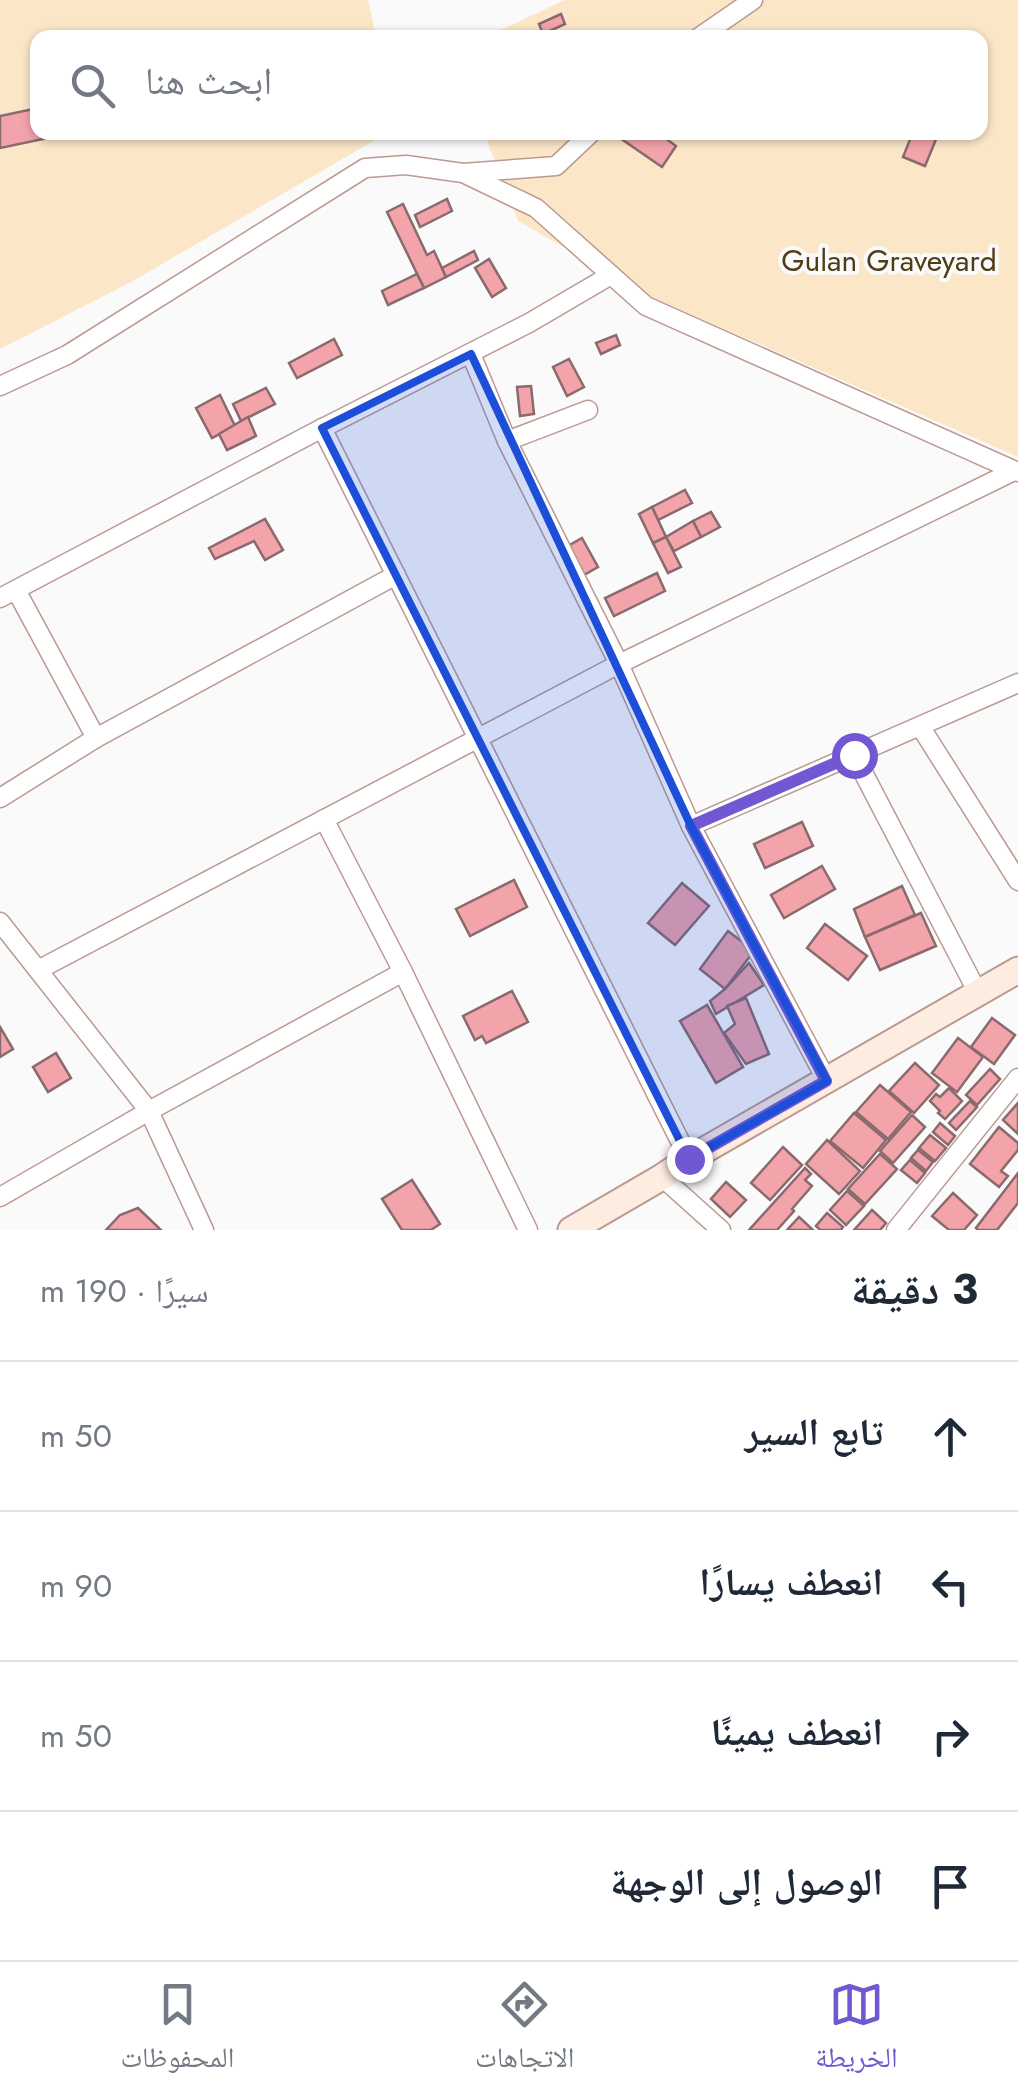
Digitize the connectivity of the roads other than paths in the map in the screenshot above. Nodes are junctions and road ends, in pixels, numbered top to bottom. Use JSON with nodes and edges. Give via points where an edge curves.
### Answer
{"nodes":[{"id":1,"x":753,"y":0,"type":"edge"},
{"id":2,"x":710,"y":30,"type":"edge"},
{"id":3,"x":584,"y":140,"type":"edge"},
{"id":4,"x":462,"y":173,"type":"junction"},
{"id":5,"x":611,"y":275,"type":"junction"},
{"id":6,"x":471,"y":354,"type":"junction"},
{"id":7,"x":0,"y":386,"type":"edge"},
{"id":8,"x":588,"y":410,"type":"dead end"},
{"id":9,"x":322,"y":428,"type":"junction"},
{"id":10,"x":507,"y":441,"type":"junction"},
{"id":11,"x":1016,"y":472,"type":"edge"},
{"id":12,"x":396,"y":574,"type":"junction"},
{"id":13,"x":8,"y":594,"type":"edge"},
{"id":14,"x":618,"y":664,"type":"junction"},
{"id":15,"x":1018,"y":683,"type":"edge"},
{"id":16,"x":920,"y":726,"type":"junction"},
{"id":17,"x":96,"y":738,"type":"junction"},
{"id":18,"x":478,"y":738,"type":"junction"},
{"id":19,"x":854,"y":755,"type":"junction"},
{"id":20,"x":0,"y":798,"type":"edge"},
{"id":21,"x":324,"y":820,"type":"junction"},
{"id":22,"x":691,"y":826,"type":"junction"},
{"id":23,"x":1018,"y":882,"type":"edge"},
{"id":24,"x":0,"y":922,"type":"edge"},
{"id":25,"x":38,"y":970,"type":"junction"},
{"id":26,"x":1018,"y":970,"type":"edge"},
{"id":27,"x":403,"y":972,"type":"junction"},
{"id":28,"x":978,"y":993,"type":"junction"},
{"id":29,"x":1018,"y":1078,"type":"edge"},
{"id":30,"x":826,"y":1081,"type":"junction"},
{"id":31,"x":149,"y":1110,"type":"junction"},
{"id":32,"x":689,"y":1159,"type":"junction"},
{"id":33,"x":662,"y":1177,"type":"junction"},
{"id":34,"x":1,"y":1194,"type":"edge"},
{"id":35,"x":204,"y":1230,"type":"edge"},
{"id":36,"x":528,"y":1230,"type":"edge"},
{"id":37,"x":570,"y":1230,"type":"edge"},
{"id":38,"x":720,"y":1230,"type":"edge"},
{"id":39,"x":896,"y":1230,"type":"edge"}],
"edges":[{"from":1,"to":2,"type":"street"},
{"from":3,"to":4,"type":"street","via":[[556,166]]},
{"from":4,"to":5,"type":"street","via":[[536,208]]},
{"from":4,"to":7,"type":"street","via":[[406,165],[365,168],[67,355]]},
{"from":5,"to":6,"type":"street"},
{"from":5,"to":11,"type":"street","via":[[646,306]]},
{"from":6,"to":9,"type":"street"},
{"from":6,"to":10,"type":"street"},
{"from":8,"to":10,"type":"street"},
{"from":9,"to":12,"type":"street"},
{"from":9,"to":13,"type":"street"},
{"from":10,"to":14,"type":"street"},
{"from":11,"to":14,"type":"street"},
{"from":12,"to":17,"type":"street"},
{"from":12,"to":18,"type":"street"},
{"from":13,"to":17,"type":"street"},
{"from":14,"to":18,"type":"street"},
{"from":14,"to":22,"type":"street"},
{"from":15,"to":16,"type":"street"},
{"from":16,"to":19,"type":"street"},
{"from":16,"to":23,"type":"street"},
{"from":17,"to":20,"type":"street"},
{"from":18,"to":21,"type":"street"},
{"from":18,"to":32,"type":"street"},
{"from":19,"to":22,"type":"street"},
{"from":19,"to":28,"type":"street"},
{"from":21,"to":25,"type":"street"},
{"from":21,"to":27,"type":"street"},
{"from":22,"to":30,"type":"street"},
{"from":24,"to":25,"type":"street"},
{"from":25,"to":31,"type":"street"},
{"from":26,"to":28,"type":"street"},
{"from":27,"to":31,"type":"street"},
{"from":27,"to":36,"type":"street"},
{"from":28,"to":30,"type":"street"},
{"from":29,"to":39,"type":"street"},
{"from":30,"to":32,"type":"street"},
{"from":31,"to":34,"type":"street"},
{"from":31,"to":35,"type":"street"},
{"from":32,"to":33,"type":"street"},
{"from":33,"to":37,"type":"street"},
{"from":33,"to":38,"type":"street"}]}
